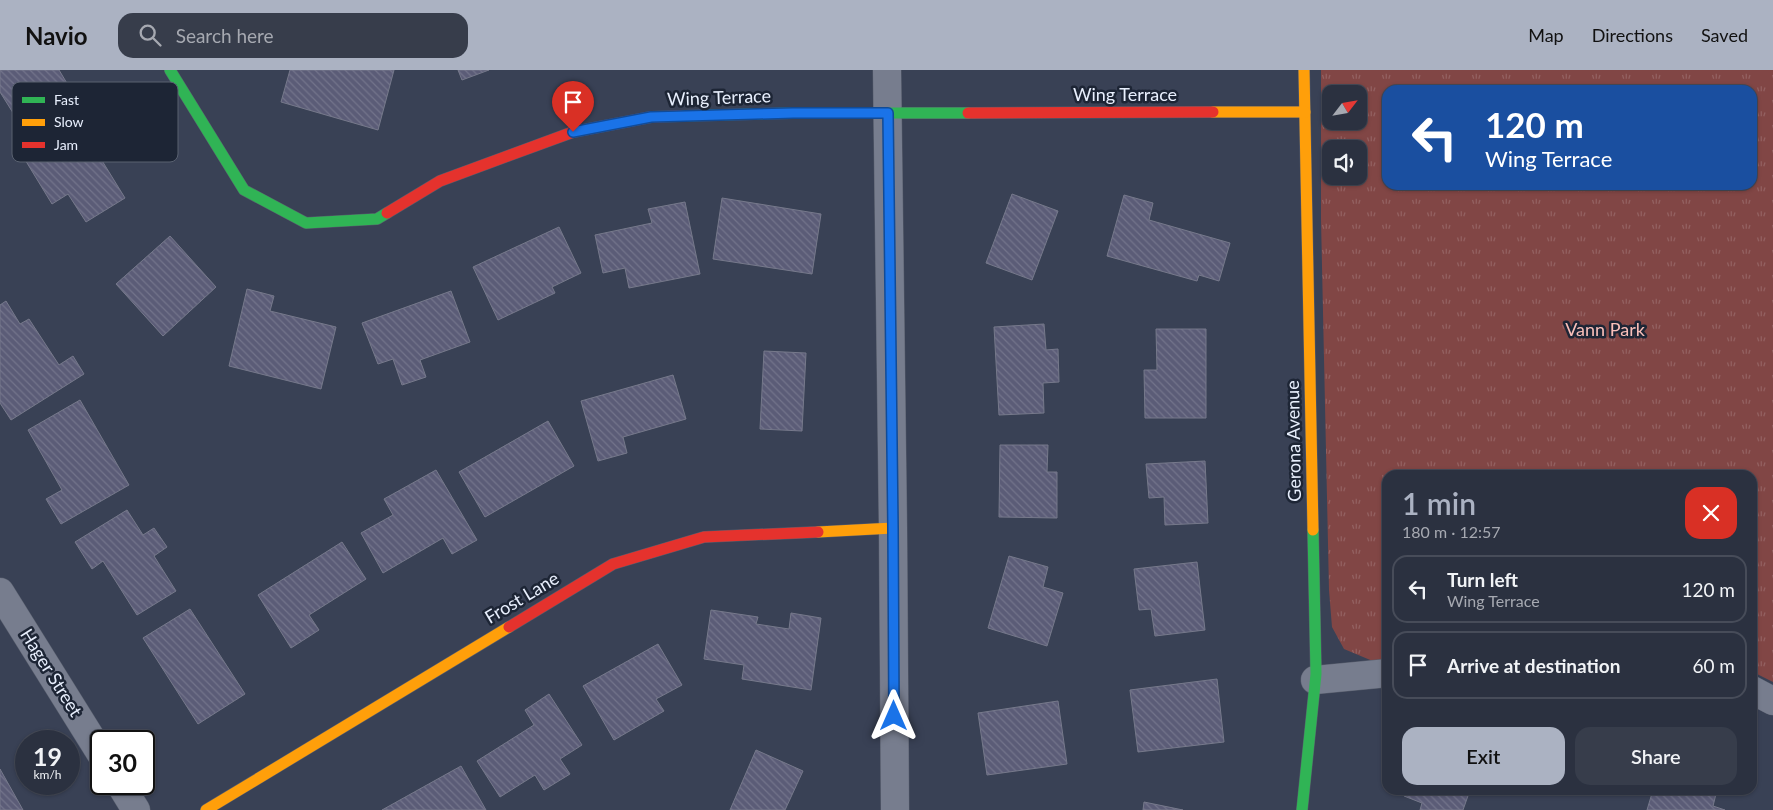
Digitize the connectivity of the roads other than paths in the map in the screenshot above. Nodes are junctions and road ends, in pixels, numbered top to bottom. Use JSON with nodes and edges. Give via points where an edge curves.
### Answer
{"nodes":[{"id":1,"x":170,"y":70,"type":"edge"},
{"id":2,"x":887,"y":70,"type":"edge"},
{"id":3,"x":1304,"y":70,"type":"edge"},
{"id":4,"x":177,"y":82,"type":"edge"},
{"id":5,"x":178,"y":83,"type":"edge"},
{"id":6,"x":1306,"y":112,"type":"junction"},
{"id":7,"x":888,"y":113,"type":"junction"},
{"id":8,"x":893,"y":528,"type":"junction"},
{"id":9,"x":0,"y":592,"type":"edge"},
{"id":10,"x":1382,"y":674,"type":"edge"},
{"id":11,"x":1315,"y":680,"type":"junction"},
{"id":12,"x":1757,"y":693,"type":"edge"},
{"id":13,"x":1773,"y":701,"type":"edge"},
{"id":14,"x":90,"y":736,"type":"edge"},
{"id":15,"x":127,"y":795,"type":"edge"},
{"id":16,"x":136,"y":810,"type":"edge"},
{"id":17,"x":206,"y":810,"type":"edge"},
{"id":18,"x":895,"y":810,"type":"edge"},
{"id":19,"x":1302,"y":810,"type":"edge"}],
"edges":[{"from":1,"to":4,"type":"street","name":"Wing Terrace"},
{"from":2,"to":7,"type":"street"},
{"from":3,"to":6,"type":"street","name":"Gerona Avenue"},
{"from":5,"to":7,"type":"street","name":"Wing Terrace","via":[[244,190],[306,223],[377,219],[440,181],[573,132],[651,117]]},
{"from":6,"to":7,"type":"street","name":"Wing Terrace"},
{"from":6,"to":11,"type":"street","name":"Gerona Avenue"},
{"from":7,"to":8,"type":"street"},
{"from":8,"to":17,"type":"street","name":"Frost Lane","via":[[704,537],[614,564]]},
{"from":8,"to":18,"type":"street"},
{"from":9,"to":14,"type":"street","name":"Hager Street"},
{"from":10,"to":11,"type":"street"},
{"from":11,"to":19,"type":"street","name":"Gerona Avenue"},
{"from":12,"to":13,"type":"street"},
{"from":15,"to":16,"type":"street"}]}
